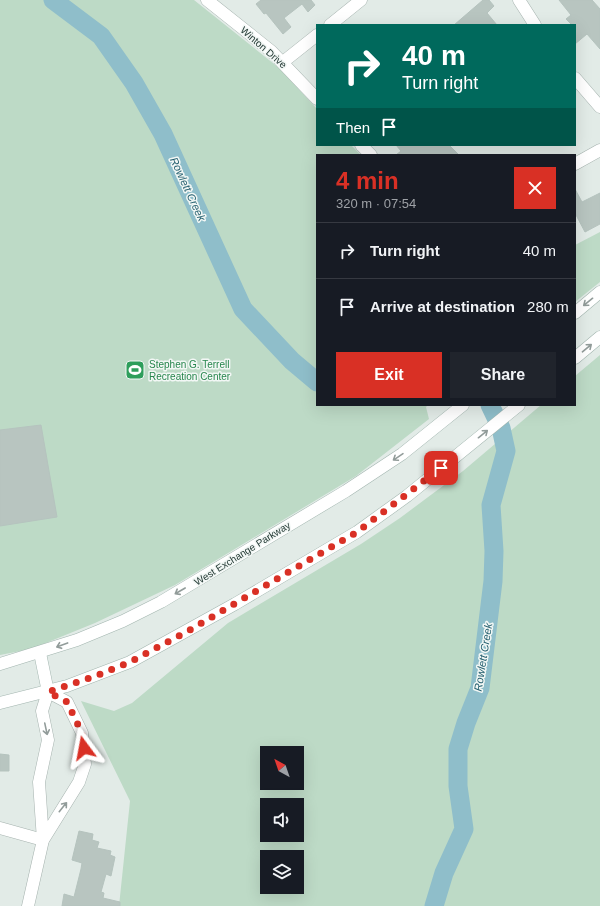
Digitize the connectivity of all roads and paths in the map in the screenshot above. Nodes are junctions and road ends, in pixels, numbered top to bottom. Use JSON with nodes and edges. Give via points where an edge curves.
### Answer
{"nodes":[{"id":1,"x":207,"y":0,"type":"edge"},
{"id":2,"x":361,"y":0,"type":"edge"},
{"id":3,"x":519,"y":0,"type":"edge"},
{"id":4,"x":331,"y":24,"type":"edge"},
{"id":5,"x":534,"y":24,"type":"edge"},
{"id":6,"x":316,"y":36,"type":"edge"},
{"id":7,"x":283,"y":62,"type":"junction"},
{"id":8,"x":576,"y":79,"type":"edge"},
{"id":9,"x":316,"y":98,"type":"edge"},
{"id":10,"x":600,"y":107,"type":"edge"},
{"id":11,"x":362,"y":146,"type":"edge"},
{"id":12,"x":600,"y":150,"type":"edge"},
{"id":13,"x":370,"y":154,"type":"edge"},
{"id":14,"x":576,"y":163,"type":"edge"},
{"id":15,"x":600,"y":292,"type":"edge"},
{"id":16,"x":576,"y":312,"type":"edge"},
{"id":17,"x":600,"y":337,"type":"edge"},
{"id":18,"x":576,"y":357,"type":"edge"},
{"id":19,"x":463,"y":406,"type":"edge"},
{"id":20,"x":518,"y":406,"type":"edge"},
{"id":21,"x":40,"y":653,"type":"junction"},
{"id":22,"x":0,"y":664,"type":"edge"},
{"id":23,"x":48,"y":692,"type":"junction"},
{"id":24,"x":0,"y":704,"type":"edge"},
{"id":25,"x":0,"y":828,"type":"edge"},
{"id":26,"x":43,"y":840,"type":"junction"},
{"id":27,"x":28,"y":906,"type":"edge"}],
"edges":[{"from":1,"to":7,"type":"main road","name":"Winton Drive"},
{"from":2,"to":4,"type":"main road"},
{"from":3,"to":5,"type":"main road"},
{"from":6,"to":7,"type":"main road"},
{"from":7,"to":9,"type":"main road","name":"Winton Drive"},
{"from":8,"to":10,"type":"main road"},
{"from":11,"to":13,"type":"main road"},
{"from":12,"to":14,"type":"main road"},
{"from":15,"to":16,"type":"main road","one_way":true},
{"from":18,"to":17,"type":"main road","one_way":true},
{"from":19,"to":21,"type":"main road","name":"West Exchange Parkway","one_way":true,"via":[[430,434],[346,491],[166,599],[123,621]]},
{"from":23,"to":20,"type":"main road","one_way":true,"via":[[130,662],[236,604],[357,532]]},
{"from":21,"to":22,"type":"main road","name":"West Exchange Parkway"},
{"from":21,"to":23,"type":"main road"},
{"from":23,"to":24,"type":"main road"},
{"from":23,"to":26,"type":"main road","one_way":true,"via":[[42,711],[48,740],[39,782]]},
{"from":26,"to":23,"type":"main road","one_way":true,"via":[[79,782],[85,764],[82,733],[67,702]]},
{"from":25,"to":26,"type":"main road"},
{"from":26,"to":27,"type":"main road"}]}
